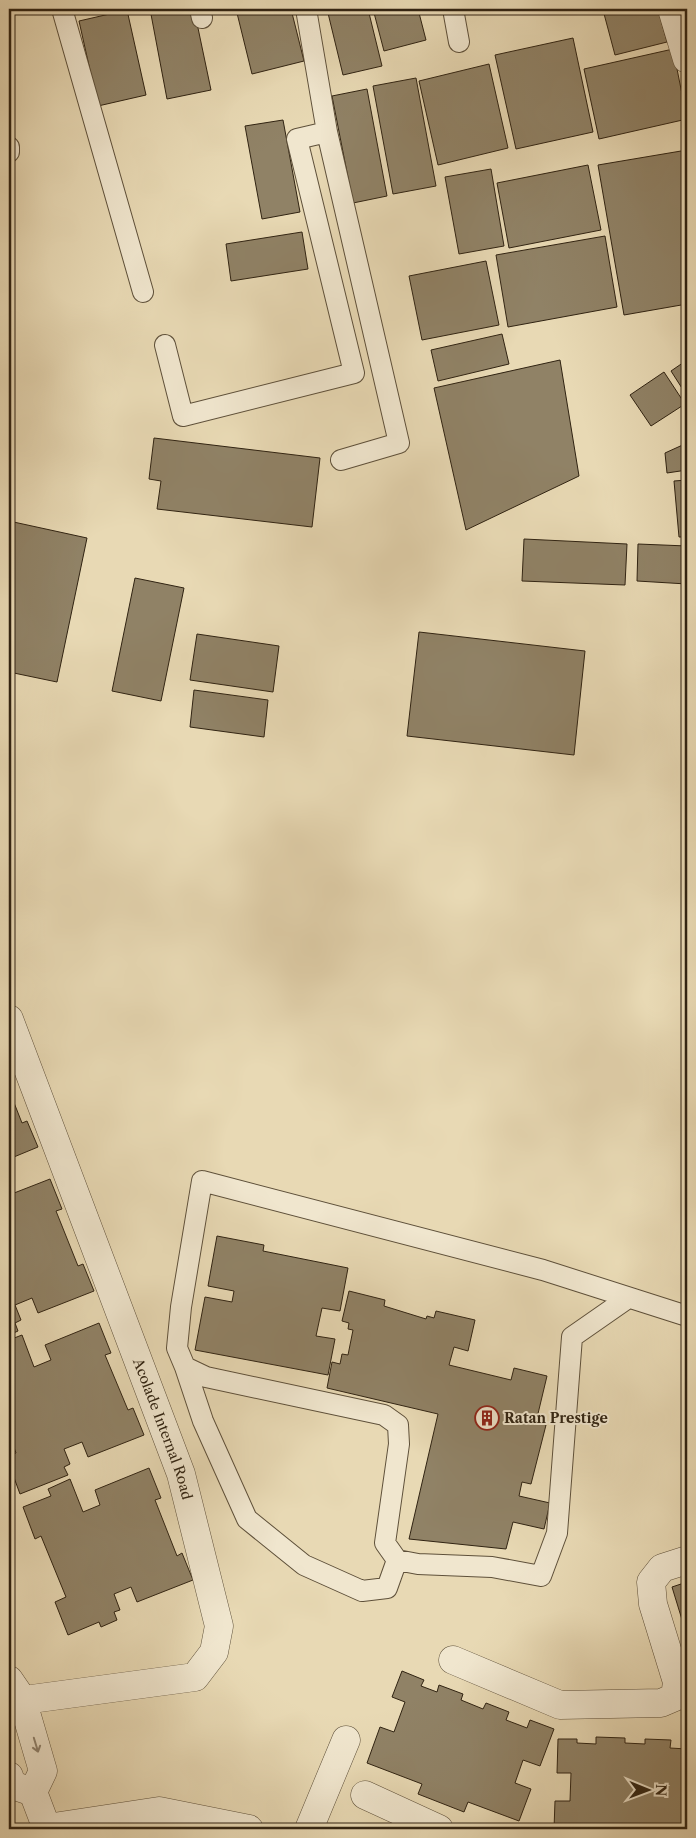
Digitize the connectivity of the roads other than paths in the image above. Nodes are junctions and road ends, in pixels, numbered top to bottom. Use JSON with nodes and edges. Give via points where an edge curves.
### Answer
{"nodes":[{"id":1,"x":62,"y":9,"type":"edge"},
{"id":2,"x":306,"y":9,"type":"edge"},
{"id":3,"x":453,"y":9,"type":"edge"},
{"id":4,"x":672,"y":9,"type":"edge"},
{"id":5,"x":460,"y":42,"type":"dead end"},
{"id":6,"x":687,"y":59,"type":"edge"},
{"id":7,"x":327,"y":132,"type":"junction"},
{"id":8,"x":9,"y":147,"type":"edge"},
{"id":9,"x":9,"y":152,"type":"edge"},
{"id":10,"x":143,"y":292,"type":"dead end"},
{"id":11,"x":165,"y":345,"type":"dead end"},
{"id":12,"x":341,"y":460,"type":"dead end"},
{"id":13,"x":9,"y":1019,"type":"edge"},
{"id":14,"x":628,"y":1298,"type":"junction"},
{"id":15,"x":687,"y":1316,"type":"edge"},
{"id":16,"x":185,"y":1367,"type":"junction"},
{"id":17,"x":397,"y":1560,"type":"junction"},
{"id":18,"x":687,"y":1560,"type":"edge"},
{"id":19,"x":453,"y":1660,"type":"dead end"},
{"id":20,"x":13,"y":1693,"type":"edge"},
{"id":21,"x":346,"y":1740,"type":"dead end"},
{"id":22,"x":9,"y":1776,"type":"edge"},
{"id":23,"x":33,"y":1792,"type":"junction"},
{"id":24,"x":365,"y":1795,"type":"dead end"},
{"id":25,"x":47,"y":1829,"type":"edge"},
{"id":26,"x":249,"y":1829,"type":"edge"},
{"id":27,"x":309,"y":1829,"type":"edge"},
{"id":28,"x":439,"y":1829,"type":"edge"}],
"edges":[{"from":1,"to":10,"type":"lane"},
{"from":2,"to":7,"type":"lane"},
{"from":3,"to":5,"type":"lane"},
{"from":4,"to":6,"type":"street"},
{"from":7,"to":11,"type":"lane","via":[[297,139],[354,373],[183,416]]},
{"from":7,"to":12,"type":"lane","via":[[399,443]]},
{"from":8,"to":9,"type":"lane"},
{"from":13,"to":20,"type":"street","name":"Acolade Internal Road","via":[[181,1474],[219,1626],[214,1652],[195,1677]]},
{"from":14,"to":15,"type":"lane"},
{"from":14,"to":16,"type":"lane","via":[[542,1270],[202,1181],[177,1348]]},
{"from":14,"to":17,"type":"lane","via":[[572,1337],[557,1533],[541,1576],[492,1567]]},
{"from":16,"to":17,"type":"lane","via":[[203,1421],[247,1519],[304,1565],[362,1591],[387,1588]]},
{"from":16,"to":17,"type":"lane","via":[[206,1377],[384,1415],[398,1425],[399,1444],[385,1543]]},
{"from":18,"to":19,"type":"street","via":[[662,1568],[651,1582],[652,1604],[677,1682],[675,1697],[661,1703],[560,1705]]},
{"from":20,"to":23,"type":"street","name":"Acolade Internal Road","one_way":true,"via":[[43,1770]]},
{"from":21,"to":27,"type":"street"},
{"from":22,"to":23,"type":"street","via":[[12,1785]]},
{"from":23,"to":25,"type":"street"},
{"from":24,"to":28,"type":"street"},
{"from":25,"to":26,"type":"street","via":[[159,1811]]}]}
